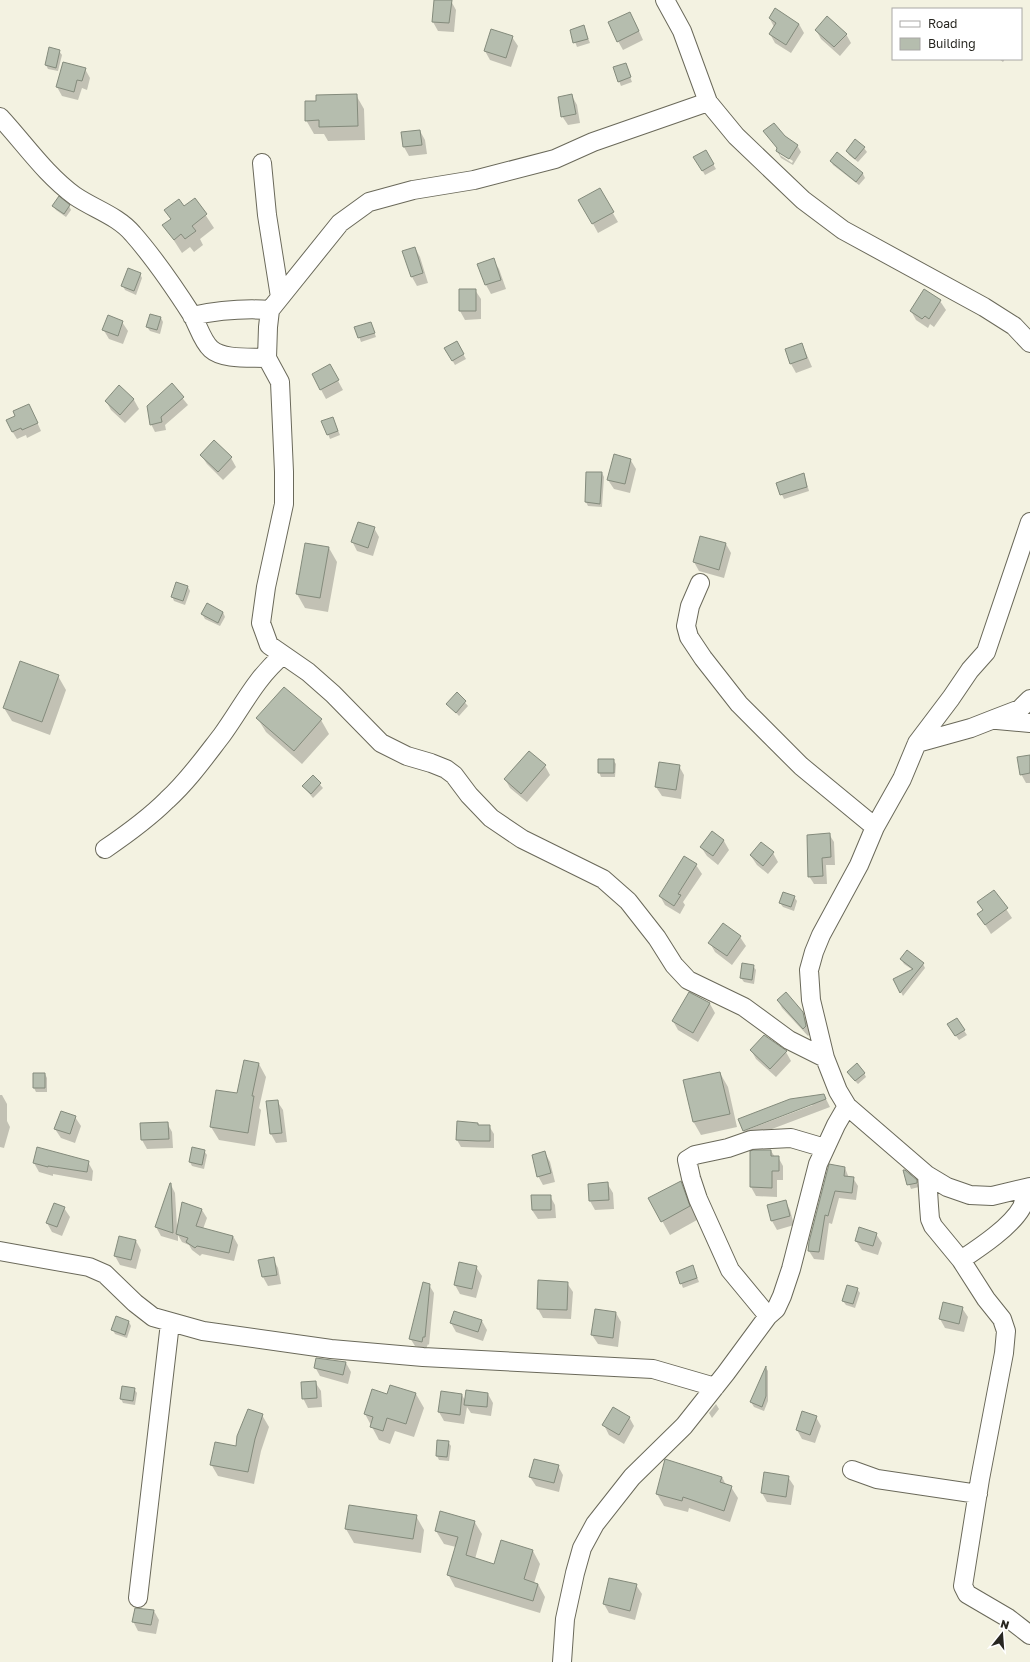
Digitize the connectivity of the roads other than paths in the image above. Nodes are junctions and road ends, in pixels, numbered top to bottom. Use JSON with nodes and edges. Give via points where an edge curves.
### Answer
{"nodes":[{"id":1,"x":665,"y":0,"type":"edge"},
{"id":2,"x":708,"y":102,"type":"junction"},
{"id":3,"x":0,"y":117,"type":"edge"},
{"id":4,"x":262,"y":163,"type":"dead end"},
{"id":5,"x":275,"y":304,"type":"junction"},
{"id":6,"x":192,"y":316,"type":"junction"},
{"id":7,"x":1030,"y":343,"type":"edge"},
{"id":8,"x":267,"y":358,"type":"junction"},
{"id":9,"x":1030,"y":522,"type":"edge"},
{"id":10,"x":700,"y":583,"type":"dead end"},
{"id":11,"x":283,"y":655,"type":"junction"},
{"id":12,"x":1030,"y":699,"type":"edge"},
{"id":13,"x":994,"y":719,"type":"junction"},
{"id":14,"x":1030,"y":723,"type":"edge"},
{"id":15,"x":918,"y":743,"type":"junction"},
{"id":16,"x":875,"y":827,"type":"junction"},
{"id":17,"x":105,"y":849,"type":"dead end"},
{"id":18,"x":825,"y":1058,"type":"junction"},
{"id":19,"x":847,"y":1106,"type":"junction"},
{"id":20,"x":825,"y":1148,"type":"junction"},
{"id":21,"x":927,"y":1175,"type":"junction"},
{"id":22,"x":1028,"y":1188,"type":"edge"},
{"id":23,"x":0,"y":1251,"type":"edge"},
{"id":24,"x":961,"y":1260,"type":"junction"},
{"id":25,"x":768,"y":1316,"type":"junction"},
{"id":26,"x":170,"y":1323,"type":"junction"},
{"id":27,"x":715,"y":1386,"type":"junction"},
{"id":28,"x":852,"y":1470,"type":"dead end"},
{"id":29,"x":978,"y":1494,"type":"junction"},
{"id":30,"x":138,"y":1598,"type":"dead end"},
{"id":31,"x":1030,"y":1635,"type":"edge"},
{"id":32,"x":562,"y":1662,"type":"edge"}],
"edges":[{"from":1,"to":2,"type":"street","via":[[682,31]]},
{"from":2,"to":5,"type":"street","via":[[593,142],[555,159],[474,180],[413,190],[369,202],[340,223]]},
{"from":2,"to":7,"type":"street","via":[[736,136],[803,200],[842,230],[984,307],[1014,326]]},
{"from":3,"to":6,"type":"street","via":[[48,172],[76,196],[132,232]]},
{"from":4,"to":5,"type":"street"},
{"from":5,"to":6,"type":"street","via":[[219,310]]},
{"from":5,"to":8,"type":"street","via":[[268,328]]},
{"from":6,"to":8,"type":"street","via":[[210,348],[218,354]]},
{"from":8,"to":11,"type":"street","via":[[280,382],[284,504],[261,623],[269,645]]},
{"from":9,"to":15,"type":"street","via":[[986,652],[970,670]]},
{"from":10,"to":16,"type":"street","via":[[690,606],[686,626],[689,637],[703,658],[739,704],[801,766]]},
{"from":11,"to":17,"type":"street","via":[[260,678],[223,733],[168,800],[138,826]]},
{"from":11,"to":18,"type":"street","via":[[333,694],[382,743],[407,756],[446,769],[491,818],[522,839],[603,879],[628,901],[674,965],[688,980],[744,1007],[789,1040]]},
{"from":12,"to":13,"type":"street","via":[[1020,709]]},
{"from":13,"to":14,"type":"street"},
{"from":13,"to":15,"type":"street"},
{"from":15,"to":16,"type":"street","via":[[902,779]]},
{"from":16,"to":18,"type":"street","via":[[859,865],[821,935],[809,970],[811,1000]]},
{"from":18,"to":19,"type":"street"},
{"from":19,"to":20,"type":"street"},
{"from":19,"to":21,"type":"street"},
{"from":20,"to":25,"type":"street","via":[[818,1164],[782,1296],[776,1309]]},
{"from":20,"to":25,"type":"street","via":[[791,1138],[751,1140],[695,1155],[687,1160],[698,1199],[730,1270]]},
{"from":21,"to":22,"type":"street","via":[[947,1187],[970,1195],[992,1196]]},
{"from":21,"to":24,"type":"street","via":[[930,1219]]},
{"from":22,"to":24,"type":"street","via":[[1022,1206],[1015,1216],[977,1250]]},
{"from":23,"to":26,"type":"street","via":[[89,1267],[105,1274],[135,1304],[153,1317]]},
{"from":24,"to":29,"type":"street","via":[[1002,1319],[1006,1331]]},
{"from":25,"to":27,"type":"street"},
{"from":26,"to":27,"type":"street","via":[[202,1331],[331,1349],[423,1357],[653,1369]]},
{"from":26,"to":30,"type":"street"},
{"from":27,"to":32,"type":"street","via":[[684,1426],[632,1477],[595,1524],[582,1548],[575,1573],[565,1619]]},
{"from":28,"to":29,"type":"street","via":[[877,1479]]},
{"from":29,"to":31,"type":"street","via":[[963,1586],[967,1594],[1008,1618]]}]}
